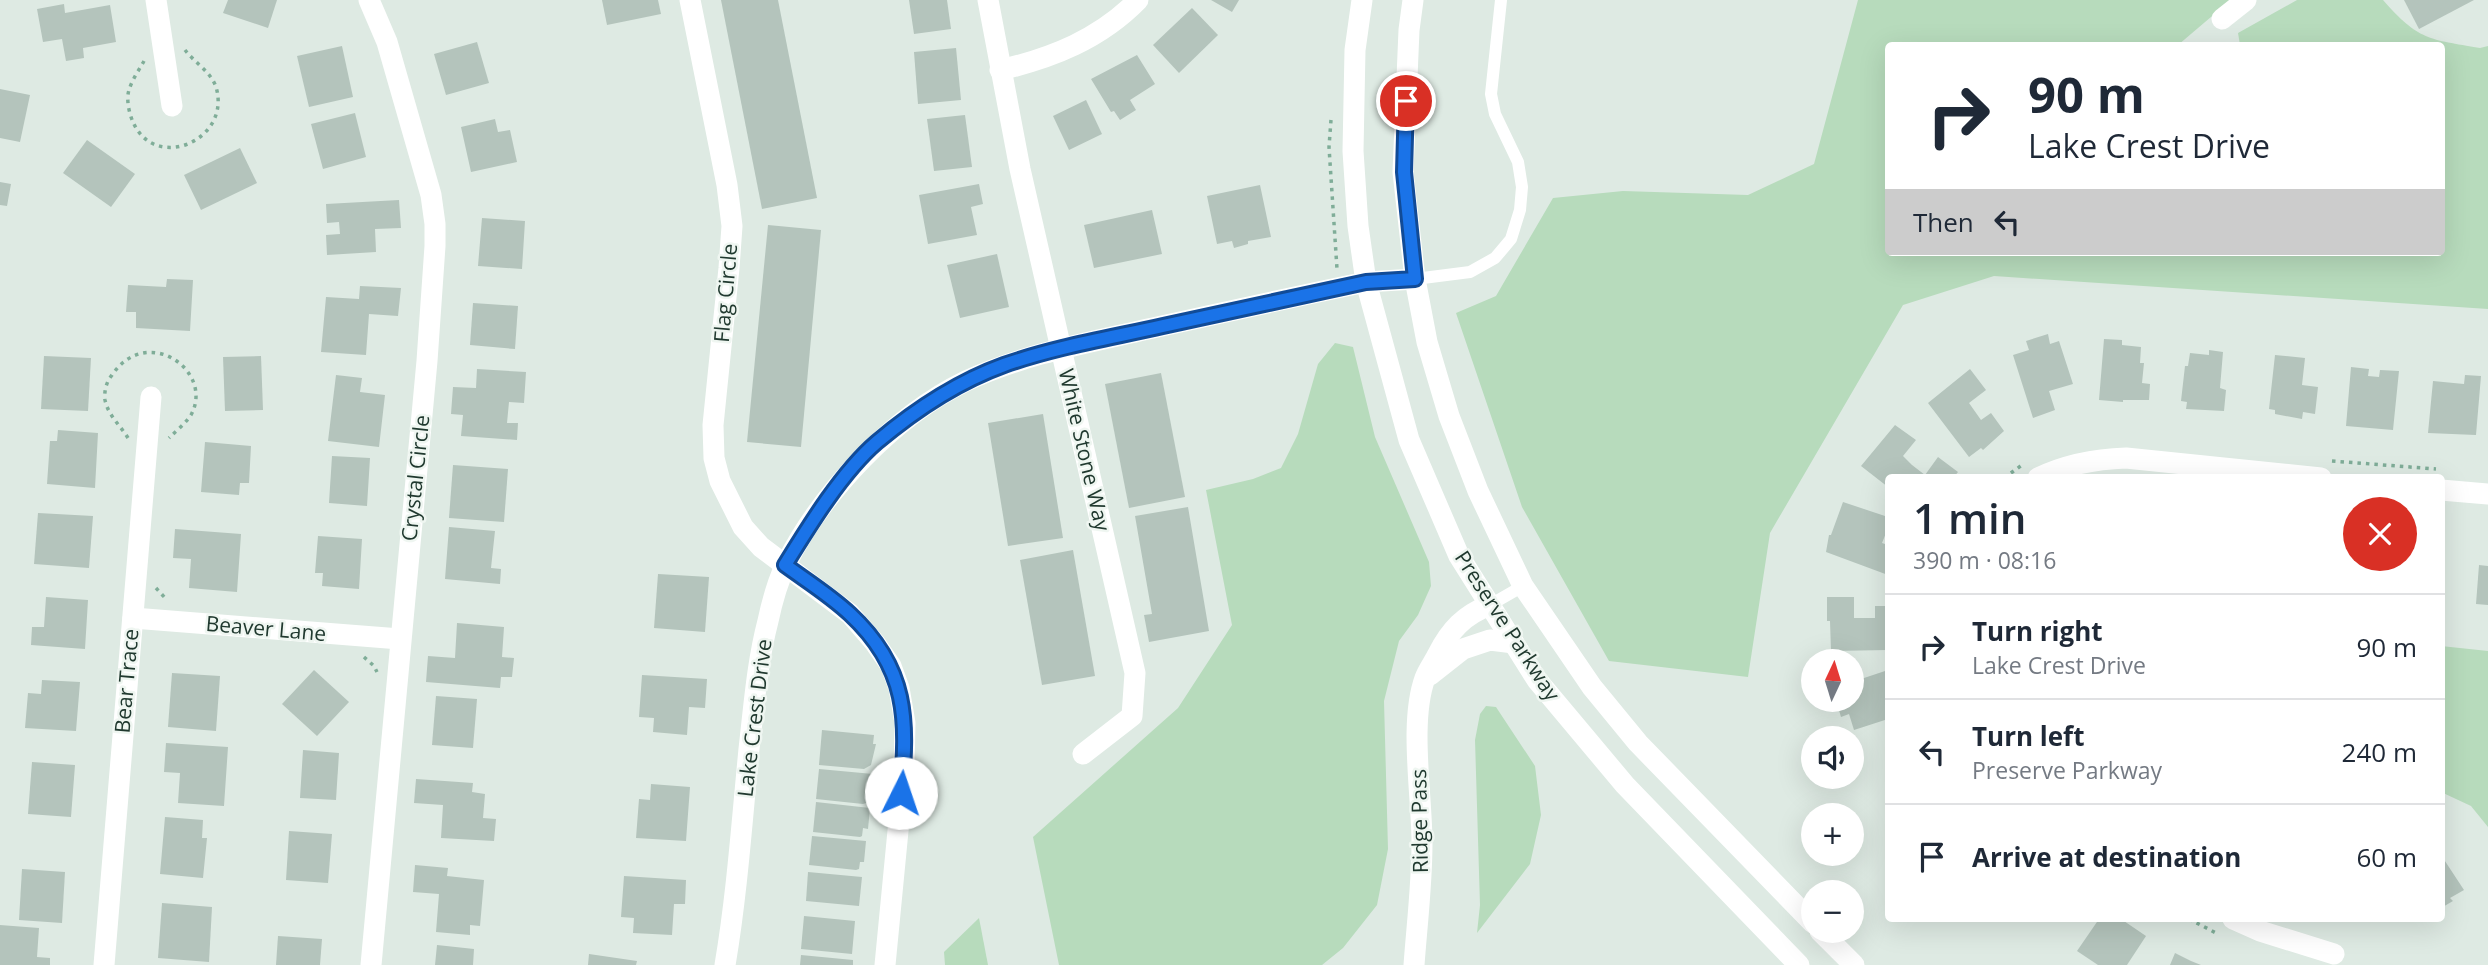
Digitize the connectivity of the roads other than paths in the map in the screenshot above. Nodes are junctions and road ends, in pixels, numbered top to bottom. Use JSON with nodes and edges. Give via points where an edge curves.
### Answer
{"nodes":[{"id":1,"x":156,"y":0,"type":"edge"},
{"id":2,"x":369,"y":0,"type":"edge"},
{"id":3,"x":690,"y":0,"type":"edge"},
{"id":4,"x":988,"y":0,"type":"edge"},
{"id":5,"x":1138,"y":0,"type":"edge"},
{"id":6,"x":1362,"y":0,"type":"edge"},
{"id":7,"x":1413,"y":0,"type":"edge"},
{"id":8,"x":1501,"y":0,"type":"edge"},
{"id":9,"x":2246,"y":0,"type":"edge"},
{"id":10,"x":2222,"y":19,"type":"dead end"},
{"id":11,"x":1000,"y":70,"type":"junction"},
{"id":12,"x":172,"y":106,"type":"dead end"},
{"id":13,"x":1415,"y":279,"type":"junction"},
{"id":14,"x":1366,"y":282,"type":"junction"},
{"id":15,"x":1061,"y":348,"type":"junction"},
{"id":16,"x":151,"y":397,"type":"dead end"},
{"id":17,"x":2047,"y":474,"type":"edge"},
{"id":18,"x":2282,"y":474,"type":"edge"},
{"id":19,"x":2445,"y":490,"type":"edge"},
{"id":20,"x":2488,"y":494,"type":"edge"},
{"id":21,"x":785,"y":565,"type":"junction"},
{"id":22,"x":1523,"y":586,"type":"junction"},
{"id":23,"x":1490,"y":605,"type":"junction"},
{"id":24,"x":133,"y":618,"type":"junction"},
{"id":25,"x":400,"y":639,"type":"junction"},
{"id":26,"x":1514,"y":643,"type":"junction"},
{"id":27,"x":1425,"y":678,"type":"junction"},
{"id":28,"x":1083,"y":754,"type":"dead end"},
{"id":29,"x":1801,"y":911,"type":"edge"},
{"id":30,"x":2240,"y":922,"type":"edge"},
{"id":31,"x":1833,"y":943,"type":"edge"},
{"id":32,"x":2334,"y":954,"type":"dead end"},
{"id":33,"x":104,"y":965,"type":"edge"},
{"id":34,"x":371,"y":965,"type":"edge"},
{"id":35,"x":725,"y":965,"type":"edge"},
{"id":36,"x":885,"y":965,"type":"edge"},
{"id":37,"x":1414,"y":965,"type":"edge"},
{"id":38,"x":1799,"y":965,"type":"edge"},
{"id":39,"x":1854,"y":965,"type":"edge"}],
"edges":[{"from":1,"to":12,"type":"street"},
{"from":2,"to":25,"type":"street","name":"Crystal Circle","via":[[387,42],[431,195],[435,224],[427,361]]},
{"from":3,"to":21,"type":"street","name":"Flag Circle","via":[[732,226],[713,425],[715,458],[720,481],[743,527]]},
{"from":4,"to":11,"type":"street","name":"White Stone Way"},
{"from":5,"to":11,"type":"street","via":[[1096,34],[1066,50]]},
{"from":6,"to":14,"type":"street","name":"Preserve Parkway","via":[[1355,50],[1353,151]]},
{"from":7,"to":13,"type":"street","name":"Preserve Parkway","via":[[1404,172]]},
{"from":8,"to":13,"type":"lane","via":[[1491,94],[1495,114],[1518,162],[1522,187],[1517,220],[1511,239],[1495,258],[1470,272]]},
{"from":9,"to":10,"type":"street"},
{"from":11,"to":15,"type":"street","name":"White Stone Way"},
{"from":13,"to":14,"type":"street","name":"Lake Crest Drive"},
{"from":13,"to":22,"type":"street","name":"Preserve Parkway","via":[[1427,342],[1449,416]]},
{"from":14,"to":15,"type":"street","name":"Lake Crest Drive"},
{"from":14,"to":23,"type":"street","name":"Preserve Parkway","via":[[1409,440],[1459,556]]},
{"from":15,"to":21,"type":"street","name":"Lake Crest Drive","via":[[964,382],[875,444],[822,508]]},
{"from":15,"to":28,"type":"street","name":"White Stone Way","via":[[1135,673],[1132,716]]},
{"from":16,"to":24,"type":"street","name":"Bear Trace"},
{"from":17,"to":18,"type":"street","via":[[2096,459],[2126,458]]},
{"from":19,"to":20,"type":"street"},
{"from":21,"to":35,"type":"street","name":"Lake Crest Drive","via":[[757,678]]},
{"from":21,"to":36,"type":"street","name":"Flag Circle","via":[[850,614],[891,666],[899,688],[905,723],[904,769]]},
{"from":22,"to":23,"type":"lane"},
{"from":22,"to":29,"type":"street","name":"Preserve Parkway","via":[[1592,687],[1637,743]]},
{"from":23,"to":26,"type":"street","name":"Preserve Parkway"},
{"from":23,"to":27,"type":"street","name":"Ridge Pass","via":[[1472,611],[1455,626]]},
{"from":24,"to":25,"type":"street","name":"Beaver Lane"},
{"from":24,"to":33,"type":"street","name":"Bear Trace"},
{"from":25,"to":34,"type":"street","name":"Crystal Circle"},
{"from":26,"to":27,"type":"street","via":[[1490,640],[1463,649]]},
{"from":26,"to":38,"type":"street","name":"Preserve Parkway","via":[[1538,680],[1625,785]]},
{"from":27,"to":37,"type":"street","name":"Ridge Pass","via":[[1418,727],[1422,867]]},
{"from":30,"to":32,"type":"street"},
{"from":31,"to":39,"type":"street"}]}
